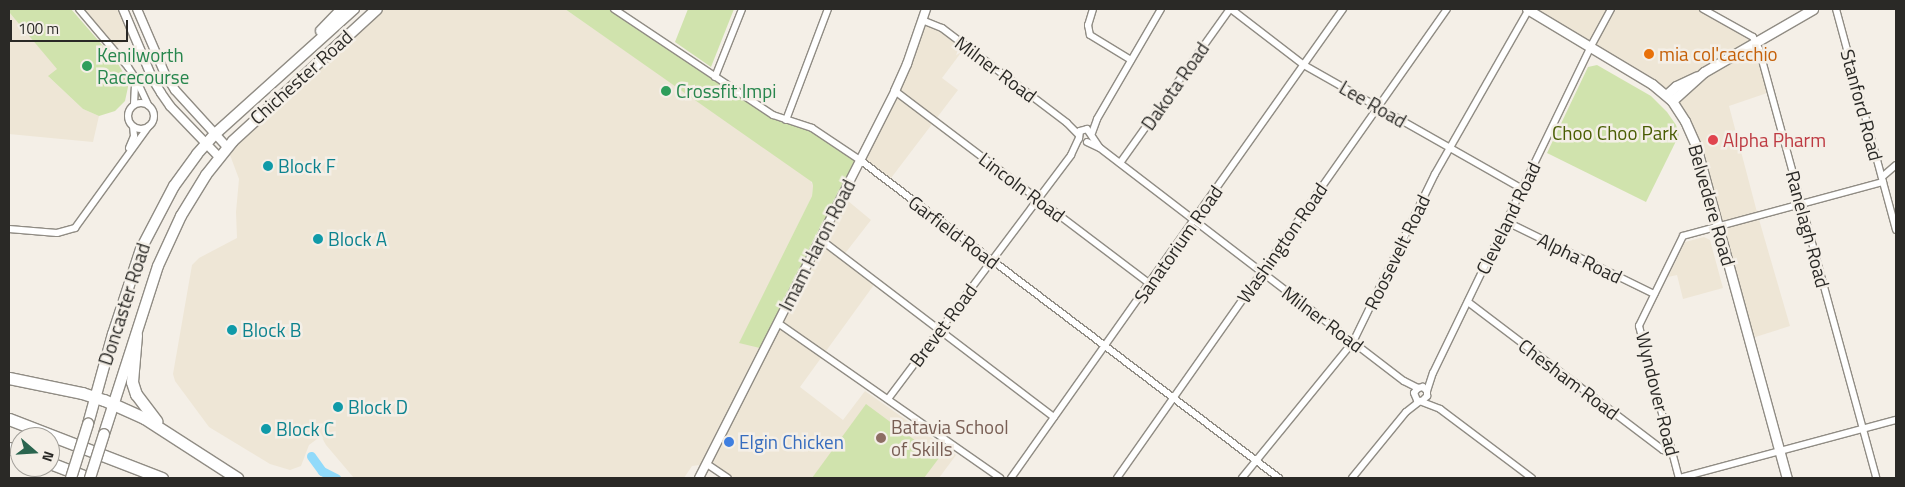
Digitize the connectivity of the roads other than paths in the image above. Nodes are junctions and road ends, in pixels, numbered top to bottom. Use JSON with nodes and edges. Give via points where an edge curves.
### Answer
{"nodes":[{"id":1,"x":79,"y":9,"type":"edge"},
{"id":2,"x":122,"y":9,"type":"edge"},
{"id":3,"x":137,"y":9,"type":"edge"},
{"id":4,"x":342,"y":9,"type":"edge"},
{"id":5,"x":354,"y":9,"type":"edge"},
{"id":6,"x":377,"y":9,"type":"edge"},
{"id":7,"x":614,"y":9,"type":"edge"},
{"id":8,"x":742,"y":9,"type":"edge"},
{"id":9,"x":828,"y":9,"type":"edge"},
{"id":10,"x":926,"y":9,"type":"edge"},
{"id":11,"x":1093,"y":9,"type":"edge"},
{"id":12,"x":1161,"y":9,"type":"edge"},
{"id":13,"x":1230,"y":9,"type":"edge"},
{"id":14,"x":1343,"y":9,"type":"edge"},
{"id":15,"x":1447,"y":9,"type":"edge"},
{"id":16,"x":1528,"y":9,"type":"edge"},
{"id":17,"x":1611,"y":9,"type":"edge"},
{"id":18,"x":1703,"y":9,"type":"edge"},
{"id":19,"x":1814,"y":9,"type":"edge"},
{"id":20,"x":1836,"y":9,"type":"edge"},
{"id":21,"x":922,"y":20,"type":"junction"},
{"id":22,"x":318,"y":41,"type":"junction"},
{"id":23,"x":1756,"y":42,"type":"junction"},
{"id":24,"x":1591,"y":46,"type":"junction"},
{"id":25,"x":1131,"y":60,"type":"junction"},
{"id":26,"x":1304,"y":65,"type":"junction"},
{"id":27,"x":132,"y":74,"type":"junction"},
{"id":28,"x":715,"y":77,"type":"junction"},
{"id":29,"x":895,"y":91,"type":"junction"},
{"id":30,"x":1669,"y":98,"type":"junction"},
{"id":31,"x":134,"y":104,"type":"junction"},
{"id":32,"x":148,"y":104,"type":"junction"},
{"id":33,"x":1378,"y":108,"type":"junction"},
{"id":34,"x":786,"y":120,"type":"junction"},
{"id":35,"x":133,"y":127,"type":"junction"},
{"id":36,"x":148,"y":127,"type":"junction"},
{"id":37,"x":215,"y":134,"type":"junction"},
{"id":38,"x":1085,"y":136,"type":"junction"},
{"id":39,"x":206,"y":144,"type":"junction"},
{"id":40,"x":227,"y":147,"type":"junction"},
{"id":41,"x":1450,"y":148,"type":"junction"},
{"id":42,"x":126,"y":156,"type":"junction"},
{"id":43,"x":219,"y":156,"type":"junction"},
{"id":44,"x":860,"y":160,"type":"junction"},
{"id":45,"x":1120,"y":164,"type":"junction"},
{"id":46,"x":1896,"y":165,"type":"edge"},
{"id":47,"x":1883,"y":179,"type":"junction"},
{"id":48,"x":1522,"y":189,"type":"junction"},
{"id":49,"x":1038,"y":199,"type":"junction"},
{"id":50,"x":1801,"y":204,"type":"junction"},
{"id":51,"x":1194,"y":220,"type":"junction"},
{"id":52,"x":1507,"y":222,"type":"junction"},
{"id":53,"x":1718,"y":227,"type":"junction"},
{"id":54,"x":9,"y":229,"type":"edge"},
{"id":55,"x":1896,"y":230,"type":"edge"},
{"id":56,"x":820,"y":239,"type":"junction"},
{"id":57,"x":992,"y":261,"type":"junction"},
{"id":58,"x":1262,"y":272,"type":"junction"},
{"id":59,"x":1150,"y":284,"type":"junction"},
{"id":60,"x":1654,"y":294,"type":"junction"},
{"id":61,"x":1468,"y":302,"type":"junction"},
{"id":62,"x":778,"y":322,"type":"junction"},
{"id":63,"x":939,"y":330,"type":"junction"},
{"id":64,"x":136,"y":335,"type":"junction"},
{"id":65,"x":1353,"y":342,"type":"junction"},
{"id":66,"x":1105,"y":346,"type":"junction"},
{"id":67,"x":9,"y":378,"type":"edge"},
{"id":68,"x":1421,"y":394,"type":"junction"},
{"id":69,"x":95,"y":397,"type":"junction"},
{"id":70,"x":888,"y":398,"type":"junction"},
{"id":71,"x":1174,"y":398,"type":"junction"},
{"id":72,"x":113,"y":404,"type":"junction"},
{"id":73,"x":1054,"y":417,"type":"junction"},
{"id":74,"x":9,"y":419,"type":"edge"},
{"id":75,"x":1896,"y":420,"type":"edge"},
{"id":76,"x":1863,"y":430,"type":"junction"},
{"id":77,"x":168,"y":433,"type":"junction"},
{"id":78,"x":1780,"y":452,"type":"junction"},
{"id":79,"x":1673,"y":453,"type":"junction"},
{"id":80,"x":1256,"y":461,"type":"junction"},
{"id":81,"x":708,"y":464,"type":"junction"},
{"id":82,"x":60,"y":467,"type":"edge"},
{"id":83,"x":71,"y":478,"type":"edge"},
{"id":84,"x":89,"y":478,"type":"edge"},
{"id":85,"x":162,"y":478,"type":"edge"},
{"id":86,"x":237,"y":478,"type":"edge"},
{"id":87,"x":699,"y":478,"type":"edge"},
{"id":88,"x":728,"y":478,"type":"edge"},
{"id":89,"x":1000,"y":478,"type":"edge"},
{"id":90,"x":1011,"y":478,"type":"edge"},
{"id":91,"x":1117,"y":478,"type":"edge"},
{"id":92,"x":1242,"y":478,"type":"edge"},
{"id":93,"x":1279,"y":478,"type":"edge"},
{"id":94,"x":1352,"y":478,"type":"edge"},
{"id":95,"x":1532,"y":478,"type":"edge"},
{"id":96,"x":1679,"y":478,"type":"edge"},
{"id":97,"x":1787,"y":478,"type":"edge"},
{"id":98,"x":1876,"y":478,"type":"edge"}],
"edges":[{"from":1,"to":27,"type":"street"},
{"from":2,"to":39,"type":"street","via":[[153,80],[170,106]]},
{"from":3,"to":37,"type":"street","via":[[165,74],[175,90]]},
{"from":4,"to":22,"type":"main road","via":[[321,30]]},
{"from":5,"to":22,"type":"main road","name":"Chichester Road"},
{"from":6,"to":40,"type":"main road","name":"Chichester Road"},
{"from":7,"to":28,"type":"street","name":"Garfield Road"},
{"from":8,"to":28,"type":"street"},
{"from":9,"to":34,"type":"street"},
{"from":10,"to":21,"type":"street","name":"Imam Haron Road"},
{"from":11,"to":25,"type":"street","via":[[1088,25],[1090,35]]},
{"from":12,"to":25,"type":"street","name":"Brevet Road"},
{"from":13,"to":26,"type":"street","name":"Lee Road"},
{"from":13,"to":45,"type":"street","name":"Dakota Road"},
{"from":14,"to":26,"type":"street","name":"Sanatorium Road"},
{"from":15,"to":33,"type":"street","name":"Washington Road"},
{"from":16,"to":24,"type":"main road","name":"Belvedere Road"},
{"from":16,"to":41,"type":"street","name":"Roosevelt Road"},
{"from":17,"to":24,"type":"street","name":"Cleveland Road"},
{"from":18,"to":23,"type":"street","via":[[1753,37]]},
{"from":19,"to":23,"type":"main road"},
{"from":20,"to":47,"type":"street","name":"Stanford Road"},
{"from":21,"to":29,"type":"street","name":"Imam Haron Road","via":[[908,64]]},
{"from":21,"to":38,"type":"street","name":"Milner Road","via":[[938,25]]},
{"from":22,"to":37,"type":"main road","name":"Chichester Road"},
{"from":23,"to":30,"type":"main road","via":[[1703,73]]},
{"from":23,"to":50,"type":"street","name":"Ranelagh Road"},
{"from":24,"to":30,"type":"main road","name":"Belvedere Road","via":[[1647,80]]},
{"from":24,"to":48,"type":"street","name":"Cleveland Road"},
{"from":25,"to":38,"type":"street","name":"Brevet Road"},
{"from":26,"to":33,"type":"street","name":"Lee Road"},
{"from":26,"to":51,"type":"street","name":"Sanatorium Road"},
{"from":27,"to":31,"type":"street","via":[[136,91]]},
{"from":27,"to":32,"type":"street"},
{"from":28,"to":34,"type":"street","name":"Garfield Road"},
{"from":29,"to":44,"type":"street","name":"Imam Haron Road"},
{"from":29,"to":49,"type":"street","name":"Lincoln Road"},
{"from":30,"to":53,"type":"main road","name":"Belvedere Road","via":[[1694,139]]},
{"from":31,"to":32,"type":"street"},
{"from":31,"to":35,"type":"street","via":[[128,113]]},
{"from":32,"to":36,"type":"street","via":[[154,113]]},
{"from":33,"to":41,"type":"street","name":"Lee Road"},
{"from":33,"to":58,"type":"street","name":"Washington Road"},
{"from":34,"to":44,"type":"street","name":"Garfield Road","via":[[812,128]]},
{"from":35,"to":36,"type":"street"},
{"from":35,"to":42,"type":"street","via":[[134,136]]},
{"from":36,"to":42,"type":"street"},
{"from":37,"to":39,"type":"main road","name":"Doncaster Road"},
{"from":37,"to":40,"type":"street"},
{"from":38,"to":45,"type":"street","name":"Milner Road"},
{"from":38,"to":49,"type":"street","name":"Brevet Road"},
{"from":39,"to":43,"type":"street"},
{"from":39,"to":69,"type":"main road","name":"Doncaster Road","via":[[185,169],[163,204],[141,249]]},
{"from":40,"to":43,"type":"main road","name":"Doncaster Road"},
{"from":41,"to":48,"type":"street","name":"Lee Road"},
{"from":41,"to":65,"type":"street","name":"Roosevelt Road"},
{"from":42,"to":54,"type":"street","via":[[75,228],[57,234]]},
{"from":43,"to":64,"type":"main road","name":"Doncaster Road","via":[[180,216],[158,266]]},
{"from":44,"to":56,"type":"street","name":"Imam Haron Road"},
{"from":44,"to":57,"type":"street","name":"Garfield Road"},
{"from":45,"to":51,"type":"street","name":"Milner Road"},
{"from":46,"to":47,"type":"street"},
{"from":47,"to":50,"type":"street","name":"Wyndover Road"},
{"from":47,"to":55,"type":"street","name":"Stanford Road"},
{"from":48,"to":52,"type":"street","name":"Cleveland Road"},
{"from":49,"to":57,"type":"street","name":"Brevet Road"},
{"from":49,"to":59,"type":"street","name":"Lincoln Road"},
{"from":50,"to":53,"type":"street","name":"Wyndover Road"},
{"from":50,"to":76,"type":"street","name":"Ranelagh Road"},
{"from":51,"to":58,"type":"street","name":"Milner Road"},
{"from":51,"to":59,"type":"street","name":"Sanatorium Road"},
{"from":52,"to":60,"type":"street","name":"Alpha Road"},
{"from":52,"to":61,"type":"street","name":"Cleveland Road"},
{"from":53,"to":60,"type":"street","name":"Wyndover Road","via":[[1681,238]]},
{"from":53,"to":78,"type":"main road","name":"Belvedere Road"},
{"from":56,"to":62,"type":"street","name":"Imam Haron Road"},
{"from":56,"to":63,"type":"street"},
{"from":57,"to":63,"type":"street","name":"Brevet Road"},
{"from":57,"to":66,"type":"street","name":"Garfield Road"},
{"from":58,"to":65,"type":"street","name":"Milner Road"},
{"from":58,"to":71,"type":"street","name":"Washington Road"},
{"from":59,"to":66,"type":"street","name":"Sanatorium Road"},
{"from":60,"to":79,"type":"street","name":"Wyndover Road","via":[[1639,330]]},
{"from":61,"to":68,"type":"street","name":"Cleveland Road"},
{"from":61,"to":79,"type":"street","name":"Chesham Road","via":[[1663,450]]},
{"from":62,"to":70,"type":"street"},
{"from":62,"to":81,"type":"street","name":"Imam Haron Road"},
{"from":63,"to":70,"type":"street","name":"Brevet Road"},
{"from":63,"to":73,"type":"street"},
{"from":64,"to":72,"type":"main road","name":"Doncaster Road"},
{"from":64,"to":77,"type":"highway","via":[[132,374],[136,394],[151,417]]},
{"from":65,"to":68,"type":"street","name":"Milner Road"},
{"from":65,"to":80,"type":"street","name":"Roosevelt Road"},
{"from":66,"to":71,"type":"street","name":"Garfield Road"},
{"from":66,"to":73,"type":"street","name":"Sanatorium Road"},
{"from":67,"to":69,"type":"highway"},
{"from":68,"to":94,"type":"street","name":"Cleveland Road"},
{"from":68,"to":95,"type":"street","name":"Milner Road"},
{"from":69,"to":72,"type":"highway"},
{"from":69,"to":83,"type":"main road","name":"Doncaster Road","bridge":true},
{"from":70,"to":89,"type":"street"},
{"from":71,"to":80,"type":"street","name":"Garfield Road"},
{"from":71,"to":91,"type":"street","name":"Washington Road"},
{"from":72,"to":77,"type":"highway"},
{"from":72,"to":84,"type":"main road","name":"Doncaster Road","bridge":true},
{"from":73,"to":90,"type":"street","name":"Sanatorium Road"},
{"from":74,"to":85,"type":"highway"},
{"from":75,"to":76,"type":"street"},
{"from":76,"to":78,"type":"street"},
{"from":76,"to":98,"type":"street","name":"Ranelagh Road"},
{"from":77,"to":86,"type":"highway"},
{"from":78,"to":96,"type":"street"},
{"from":78,"to":97,"type":"main road","name":"Belvedere Road"},
{"from":79,"to":96,"type":"street","name":"Wyndover Road"},
{"from":80,"to":92,"type":"street","name":"Roosevelt Road"},
{"from":80,"to":93,"type":"street","name":"Garfield Road"},
{"from":81,"to":87,"type":"street","name":"Imam Haron Road"},
{"from":81,"to":88,"type":"street"},
{"from":82,"to":84,"type":"highway"}]}
